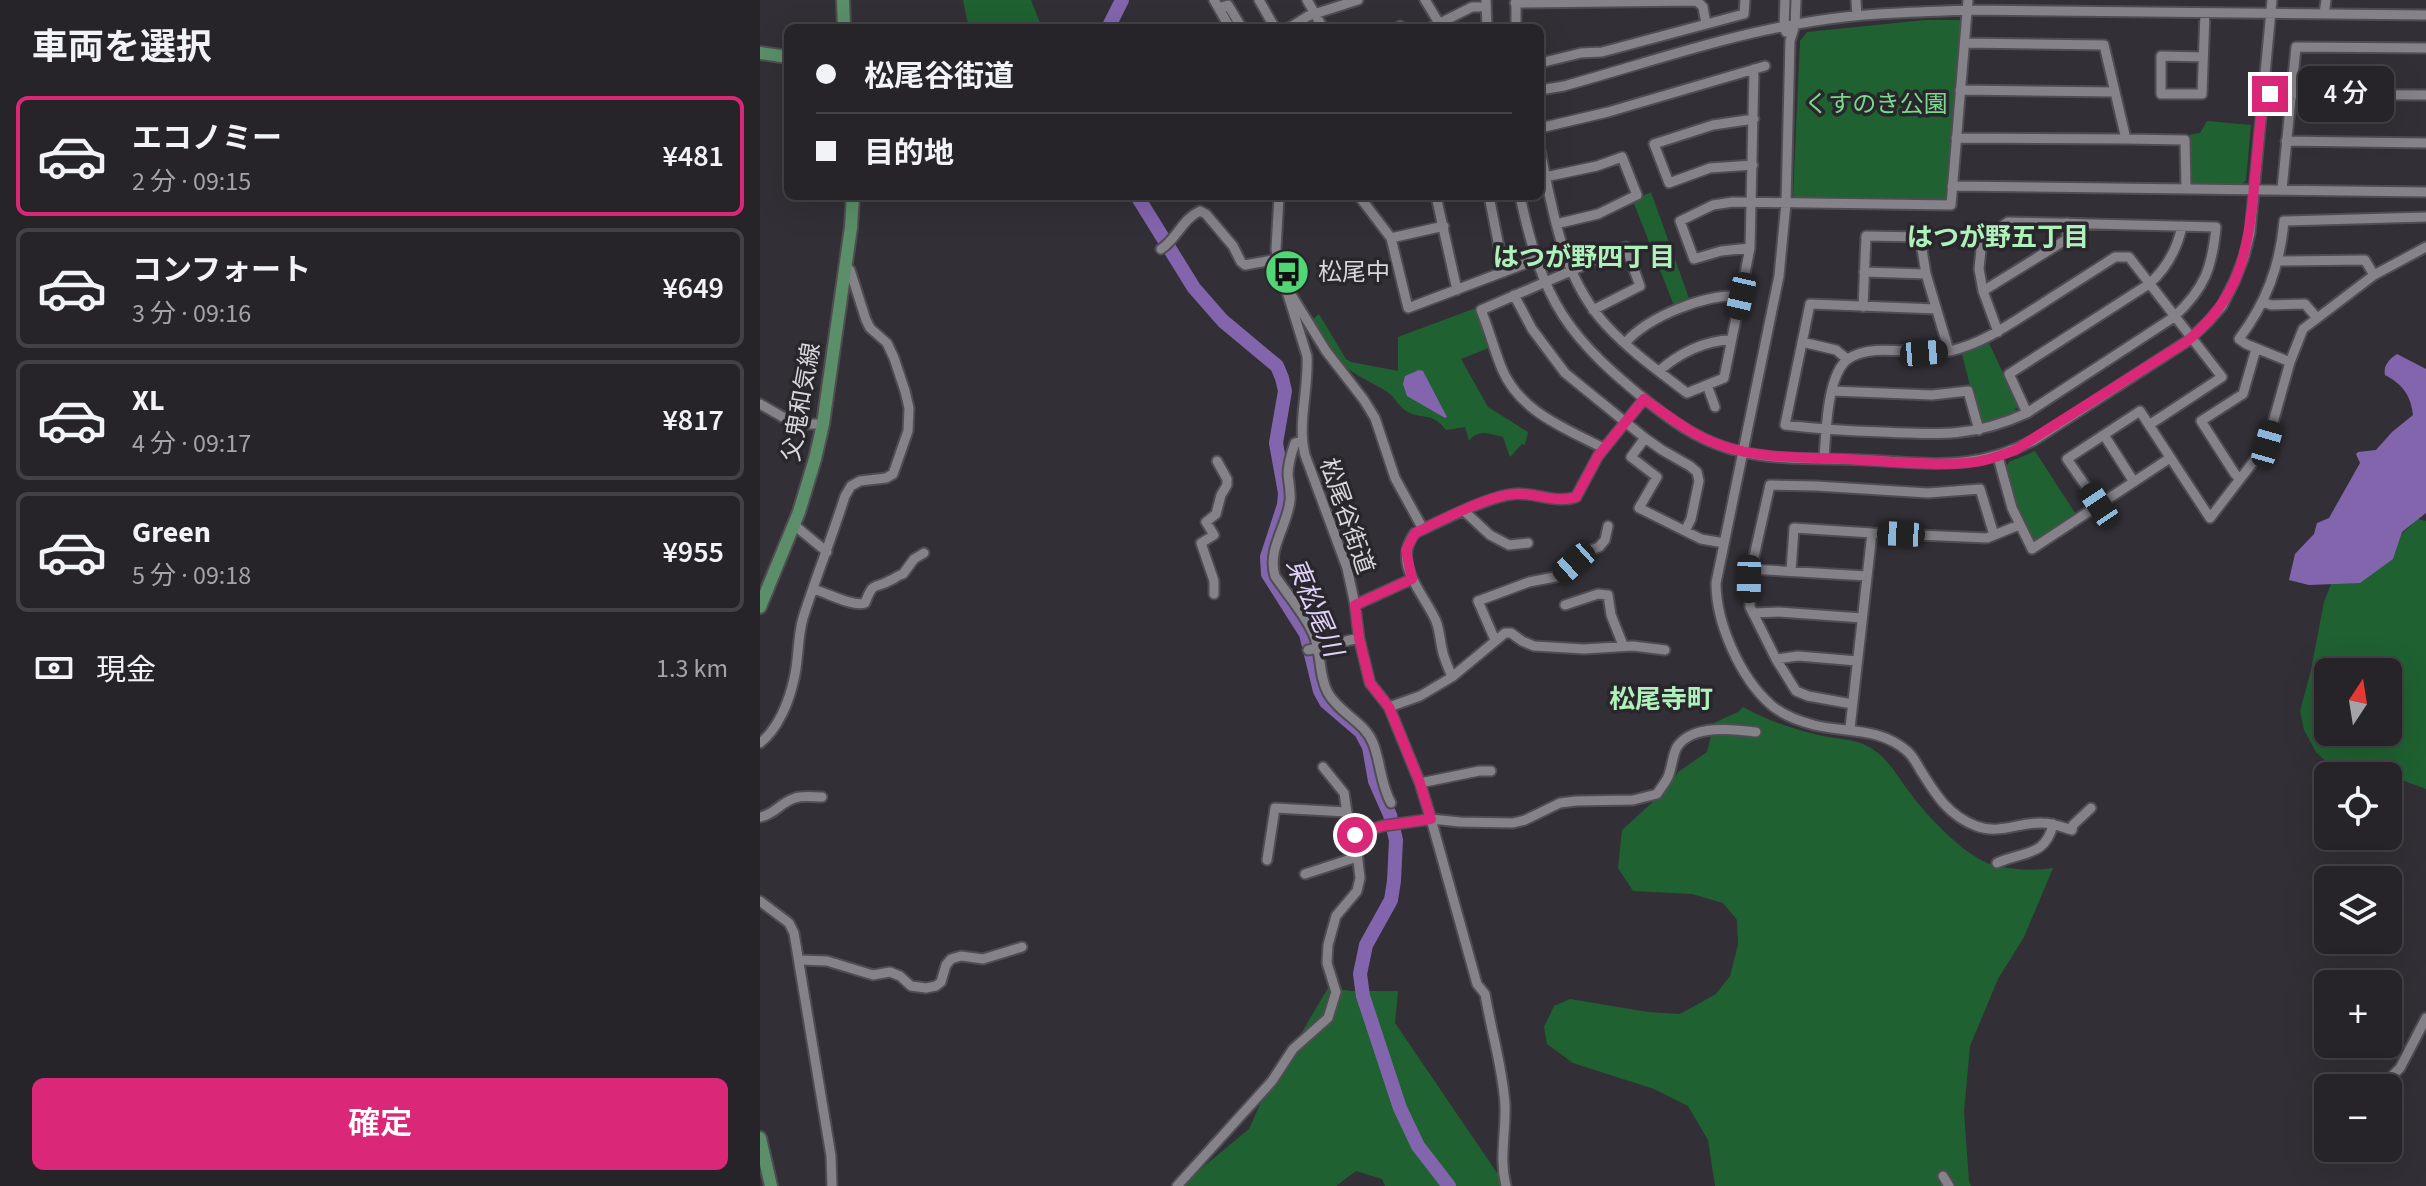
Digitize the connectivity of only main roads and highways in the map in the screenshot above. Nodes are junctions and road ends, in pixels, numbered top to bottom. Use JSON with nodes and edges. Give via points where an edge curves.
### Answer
{"nodes":[{"id":1,"x":843,"y":0,"type":"edge"},
{"id":2,"x":844,"y":24,"type":"edge"},
{"id":3,"x":760,"y":53,"type":"edge"},
{"id":4,"x":784,"y":56,"type":"edge"},
{"id":5,"x":853,"y":200,"type":"edge"},
{"id":6,"x":764,"y":589,"type":"edge"},
{"id":7,"x":760,"y":607,"type":"edge"},
{"id":8,"x":760,"y":1138,"type":"edge"},
{"id":9,"x":771,"y":1186,"type":"edge"}],
"edges":[{"from":1,"to":2,"type":"main road"},
{"from":3,"to":4,"type":"main road"},
{"from":5,"to":6,"type":"main road","name":"父鬼和気線","via":[[823,424],[809,483]]},
{"from":6,"to":7,"type":"main road","name":"父鬼和気線"},
{"from":8,"to":9,"type":"main road"}]}
